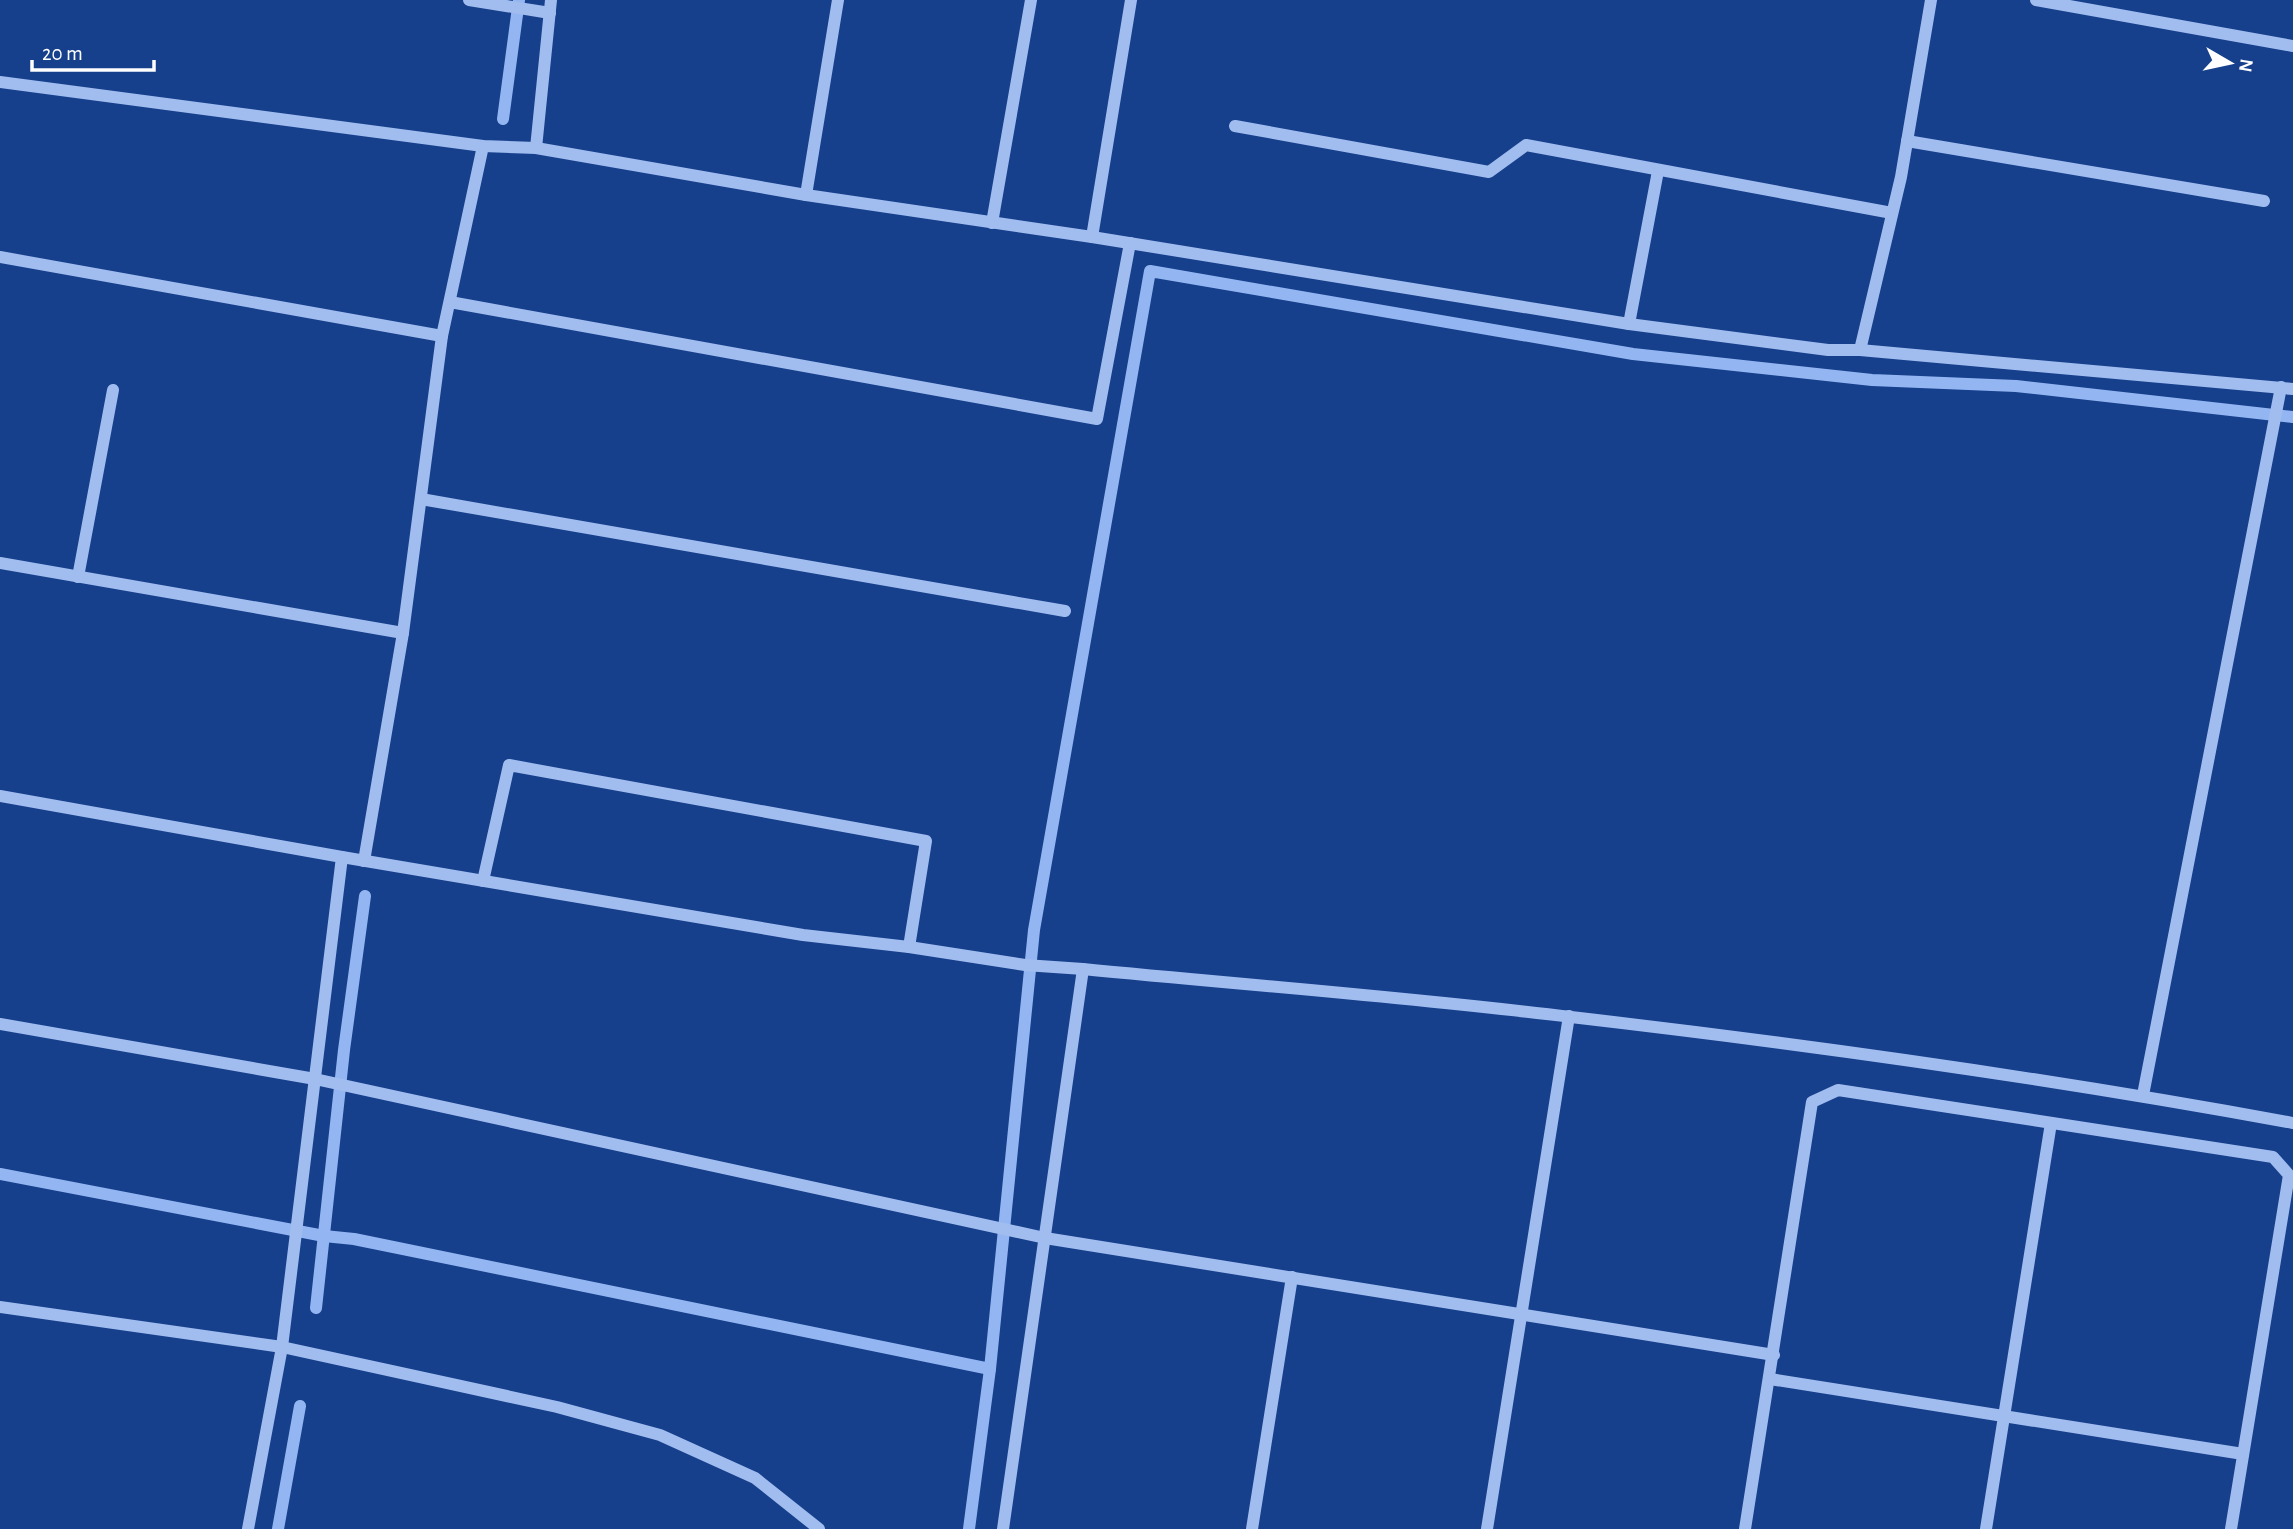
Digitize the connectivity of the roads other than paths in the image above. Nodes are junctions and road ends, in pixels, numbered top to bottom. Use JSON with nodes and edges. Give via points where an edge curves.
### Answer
{"nodes":[{"id":1,"x":469,"y":0,"type":"edge"},
{"id":2,"x":838,"y":0,"type":"edge"},
{"id":3,"x":1031,"y":0,"type":"edge"},
{"id":4,"x":1130,"y":0,"type":"edge"},
{"id":5,"x":1930,"y":0,"type":"edge"},
{"id":6,"x":2036,"y":0,"type":"edge"},
{"id":7,"x":551,"y":6,"type":"edge"},
{"id":8,"x":2293,"y":46,"type":"edge"},
{"id":9,"x":0,"y":82,"type":"edge"},
{"id":10,"x":1235,"y":126,"type":"dead end"},
{"id":11,"x":1907,"y":141,"type":"junction"},
{"id":12,"x":483,"y":146,"type":"junction"},
{"id":13,"x":536,"y":148,"type":"junction"},
{"id":14,"x":1658,"y":171,"type":"junction"},
{"id":15,"x":806,"y":195,"type":"junction"},
{"id":16,"x":2264,"y":201,"type":"dead end"},
{"id":17,"x":1892,"y":213,"type":"junction"},
{"id":18,"x":992,"y":223,"type":"junction"},
{"id":19,"x":1091,"y":237,"type":"junction"},
{"id":20,"x":1130,"y":243,"type":"junction"},
{"id":21,"x":0,"y":257,"type":"edge"},
{"id":22,"x":450,"y":302,"type":"junction"},
{"id":23,"x":1629,"y":324,"type":"junction"},
{"id":24,"x":442,"y":336,"type":"junction"},
{"id":25,"x":1860,"y":350,"type":"junction"},
{"id":26,"x":2287,"y":388,"type":"edge"},
{"id":27,"x":113,"y":390,"type":"dead end"},
{"id":28,"x":421,"y":499,"type":"junction"},
{"id":29,"x":0,"y":563,"type":"edge"},
{"id":30,"x":78,"y":577,"type":"junction"},
{"id":31,"x":1065,"y":611,"type":"dead end"},
{"id":32,"x":403,"y":633,"type":"junction"},
{"id":33,"x":0,"y":796,"type":"edge"},
{"id":34,"x":342,"y":857,"type":"junction"},
{"id":35,"x":364,"y":861,"type":"junction"},
{"id":36,"x":483,"y":881,"type":"junction"},
{"id":37,"x":909,"y":947,"type":"junction"},
{"id":38,"x":1083,"y":969,"type":"junction"},
{"id":39,"x":1569,"y":1016,"type":"junction"},
{"id":40,"x":0,"y":1024,"type":"edge"},
{"id":41,"x":315,"y":1079,"type":"junction"},
{"id":42,"x":2143,"y":1095,"type":"junction"},
{"id":43,"x":2051,"y":1123,"type":"junction"},
{"id":44,"x":2293,"y":1123,"type":"edge"},
{"id":45,"x":1045,"y":1238,"type":"junction"},
{"id":46,"x":1292,"y":1277,"type":"junction"},
{"id":47,"x":0,"y":1307,"type":"edge"},
{"id":48,"x":1523,"y":1315,"type":"junction"},
{"id":49,"x":282,"y":1347,"type":"junction"},
{"id":50,"x":1774,"y":1355,"type":"junction"},
{"id":51,"x":1770,"y":1379,"type":"junction"},
{"id":52,"x":2004,"y":1415,"type":"junction"},
{"id":53,"x":2243,"y":1454,"type":"junction"},
{"id":54,"x":248,"y":1529,"type":"edge"},
{"id":55,"x":819,"y":1529,"type":"edge"},
{"id":56,"x":1003,"y":1529,"type":"edge"},
{"id":57,"x":1251,"y":1529,"type":"edge"},
{"id":58,"x":1487,"y":1529,"type":"edge"},
{"id":59,"x":1745,"y":1529,"type":"edge"},
{"id":60,"x":1986,"y":1529,"type":"edge"},
{"id":61,"x":2231,"y":1529,"type":"edge"}],
"edges":[{"from":1,"to":7,"type":"street","via":[[531,10]]},
{"from":2,"to":15,"type":"street"},
{"from":3,"to":18,"type":"street"},
{"from":4,"to":19,"type":"street"},
{"from":5,"to":11,"type":"street"},
{"from":6,"to":8,"type":"street"},
{"from":7,"to":13,"type":"street"},
{"from":9,"to":12,"type":"street"},
{"from":10,"to":14,"type":"street","via":[[1489,173],[1527,145]]},
{"from":11,"to":16,"type":"street"},
{"from":11,"to":17,"type":"street"},
{"from":12,"to":13,"type":"street"},
{"from":12,"to":22,"type":"street"},
{"from":13,"to":15,"type":"street"},
{"from":14,"to":17,"type":"street"},
{"from":14,"to":23,"type":"street"},
{"from":15,"to":18,"type":"street"},
{"from":17,"to":25,"type":"street"},
{"from":18,"to":19,"type":"street"},
{"from":19,"to":20,"type":"street"},
{"from":20,"to":22,"type":"street","via":[[1097,419]]},
{"from":20,"to":23,"type":"street"},
{"from":21,"to":24,"type":"street"},
{"from":22,"to":24,"type":"street"},
{"from":23,"to":25,"type":"street","via":[[1828,350]]},
{"from":24,"to":28,"type":"street"},
{"from":25,"to":26,"type":"street"},
{"from":26,"to":42,"type":"street","via":[[2277,407]]},
{"from":27,"to":30,"type":"street"},
{"from":28,"to":31,"type":"street"},
{"from":28,"to":32,"type":"street"},
{"from":29,"to":30,"type":"street"},
{"from":30,"to":32,"type":"street"},
{"from":32,"to":35,"type":"street"},
{"from":33,"to":34,"type":"street"},
{"from":34,"to":35,"type":"street"},
{"from":34,"to":41,"type":"street"},
{"from":35,"to":36,"type":"street"},
{"from":36,"to":37,"type":"street","via":[[803,935]]},
{"from":36,"to":37,"type":"street","via":[[509,765],[926,841]]},
{"from":37,"to":38,"type":"street"},
{"from":38,"to":39,"type":"street"},
{"from":38,"to":45,"type":"street"},
{"from":39,"to":42,"type":"street"},
{"from":39,"to":48,"type":"street"},
{"from":40,"to":41,"type":"street"},
{"from":41,"to":45,"type":"street"},
{"from":41,"to":49,"type":"street"},
{"from":42,"to":44,"type":"street"},
{"from":43,"to":50,"type":"street","via":[[1838,1090],[1812,1102]]},
{"from":43,"to":52,"type":"street"},
{"from":43,"to":53,"type":"street","via":[[2273,1157],[2289,1175]]},
{"from":45,"to":46,"type":"street"},
{"from":45,"to":56,"type":"street"},
{"from":46,"to":48,"type":"street"},
{"from":46,"to":57,"type":"street"},
{"from":47,"to":49,"type":"street"},
{"from":48,"to":50,"type":"street"},
{"from":48,"to":58,"type":"street"},
{"from":49,"to":54,"type":"street"},
{"from":49,"to":55,"type":"street","via":[[557,1407],[660,1435],[755,1478]]},
{"from":50,"to":51,"type":"street"},
{"from":51,"to":52,"type":"street"},
{"from":51,"to":59,"type":"street"},
{"from":52,"to":53,"type":"street"},
{"from":52,"to":60,"type":"street"},
{"from":53,"to":61,"type":"street"}]}
